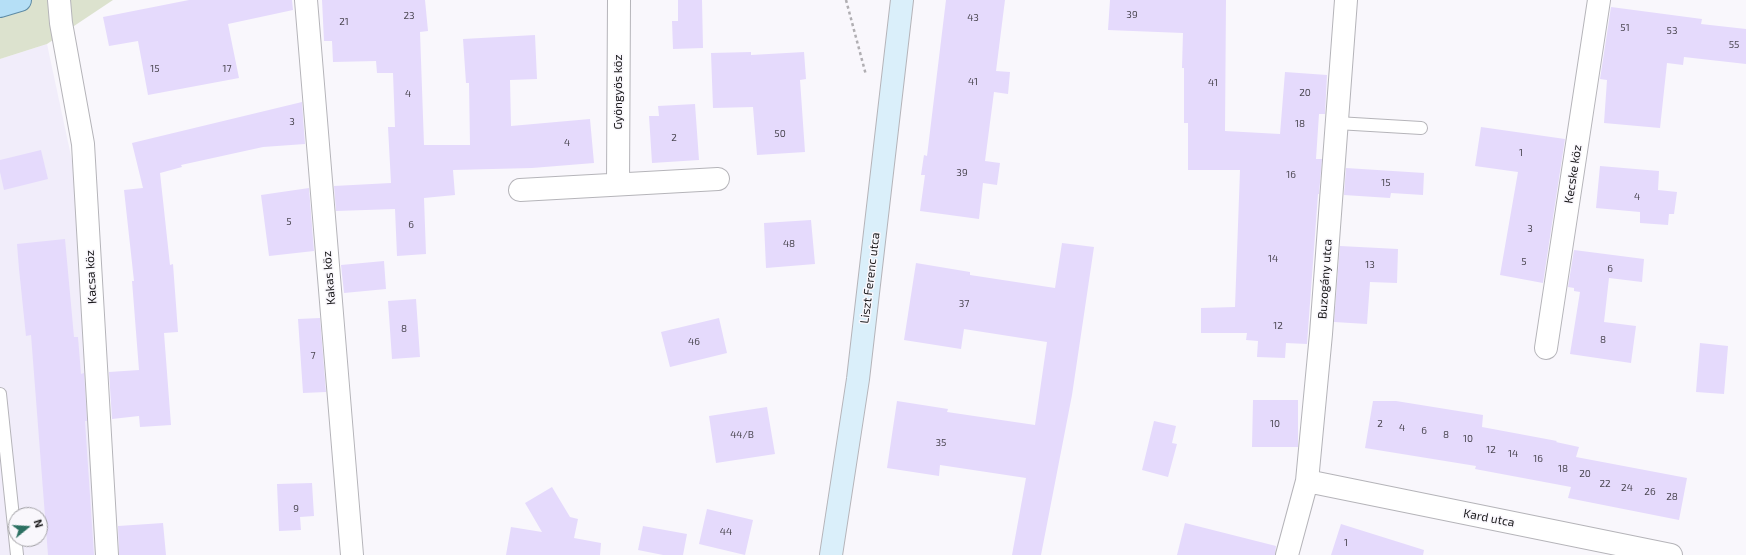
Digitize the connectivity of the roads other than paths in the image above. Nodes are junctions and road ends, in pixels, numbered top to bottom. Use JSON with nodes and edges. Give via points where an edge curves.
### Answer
{"nodes":[{"id":1,"x":20,"y":0,"type":"edge"},
{"id":2,"x":59,"y":0,"type":"edge"},
{"id":3,"x":306,"y":0,"type":"edge"},
{"id":4,"x":619,"y":0,"type":"edge"},
{"id":5,"x":902,"y":0,"type":"edge"},
{"id":6,"x":1346,"y":0,"type":"edge"},
{"id":7,"x":1599,"y":0,"type":"edge"},
{"id":8,"x":0,"y":6,"type":"edge"},
{"id":9,"x":1337,"y":123,"type":"junction"},
{"id":10,"x":1421,"y":128,"type":"dead end"},
{"id":11,"x":718,"y":180,"type":"dead end"},
{"id":12,"x":618,"y":184,"type":"junction"},
{"id":13,"x":520,"y":190,"type":"dead end"},
{"id":14,"x":1546,"y":348,"type":"dead end"},
{"id":15,"x":0,"y":394,"type":"edge"},
{"id":16,"x":1307,"y":481,"type":"junction"},
{"id":17,"x":17,"y":555,"type":"edge"},
{"id":18,"x":107,"y":555,"type":"edge"},
{"id":19,"x":352,"y":555,"type":"edge"},
{"id":20,"x":831,"y":555,"type":"edge"},
{"id":21,"x":1287,"y":555,"type":"edge"},
{"id":22,"x":1671,"y":555,"type":"edge"}],
"edges":[{"from":1,"to":8,"type":"main road"},
{"from":2,"to":18,"type":"street","name":"Kacsa köz","via":[[83,144]]},
{"from":3,"to":19,"type":"street","name":"Kakas köz"},
{"from":4,"to":12,"type":"street","name":"Gyöngyös köz"},
{"from":5,"to":20,"type":"street","name":"Liszt Ferenc utca","via":[[858,379]]},
{"from":6,"to":9,"type":"street","name":"Buzogány utca"},
{"from":7,"to":14,"type":"street","name":"Kecske köz"},
{"from":9,"to":10,"type":"lane"},
{"from":9,"to":16,"type":"street","name":"Buzogány utca"},
{"from":11,"to":12,"type":"street"},
{"from":12,"to":13,"type":"street"},
{"from":15,"to":17,"type":"lane"},
{"from":16,"to":21,"type":"street","name":"Buzogány utca"},
{"from":16,"to":22,"type":"street","name":"Kard utca"}]}
